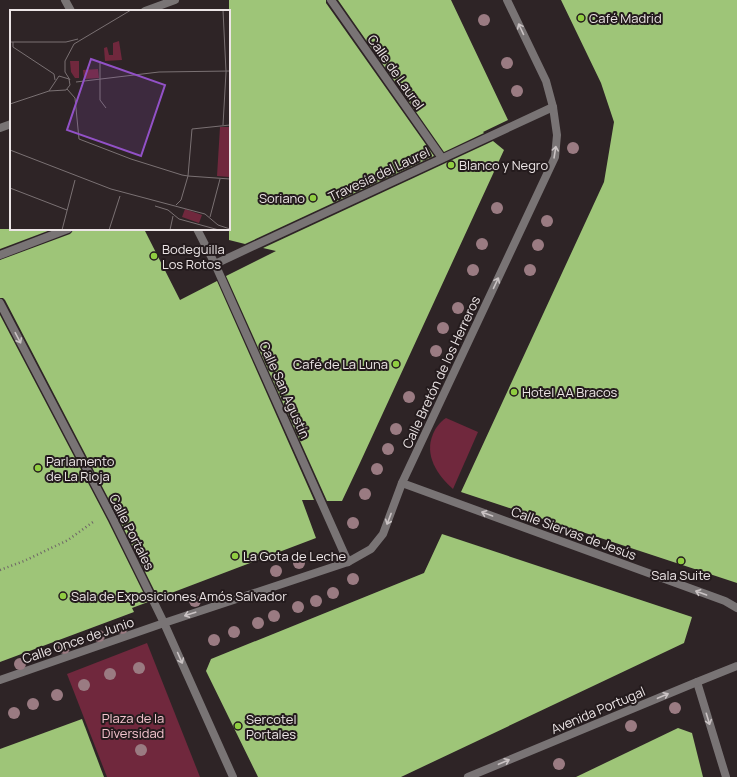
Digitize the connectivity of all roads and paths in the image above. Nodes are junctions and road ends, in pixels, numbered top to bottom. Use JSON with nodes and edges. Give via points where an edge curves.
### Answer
{"nodes":[{"id":1,"x":65,"y":0,"type":"edge"},
{"id":2,"x":175,"y":0,"type":"edge"},
{"id":3,"x":330,"y":0,"type":"edge"},
{"id":4,"x":507,"y":0,"type":"edge"},
{"id":5,"x":70,"y":10,"type":"edge"},
{"id":6,"x":148,"y":10,"type":"edge"},
{"id":7,"x":554,"y":107,"type":"junction"},
{"id":8,"x":10,"y":124,"type":"edge"},
{"id":9,"x":0,"y":128,"type":"edge"},
{"id":10,"x":442,"y":158,"type":"junction"},
{"id":11,"x":65,"y":230,"type":"edge"},
{"id":12,"x":198,"y":230,"type":"edge"},
{"id":13,"x":0,"y":255,"type":"edge"},
{"id":14,"x":215,"y":264,"type":"junction"},
{"id":15,"x":0,"y":303,"type":"edge"},
{"id":16,"x":402,"y":483,"type":"junction"},
{"id":17,"x":109,"y":512,"type":"junction"},
{"id":18,"x":348,"y":562,"type":"junction"},
{"id":19,"x":0,"y":570,"type":"edge"},
{"id":20,"x":737,"y":608,"type":"edge"},
{"id":21,"x":164,"y":623,"type":"junction"},
{"id":22,"x":737,"y":666,"type":"edge"},
{"id":23,"x":0,"y":680,"type":"edge"},
{"id":24,"x":697,"y":682,"type":"junction"},
{"id":25,"x":233,"y":777,"type":"edge"},
{"id":26,"x":468,"y":777,"type":"edge"},
{"id":27,"x":726,"y":777,"type":"edge"}],
"edges":[{"from":1,"to":5,"type":"street"},
{"from":2,"to":6,"type":"street"},
{"from":3,"to":10,"type":"street","name":"Calle de Laurel"},
{"from":7,"to":4,"type":"street","name":"Calle Bretón de los Herreros","one_way":true,"via":[[546,81]]},
{"from":7,"to":10,"type":"street","name":"Travesía del Laurel"},
{"from":16,"to":7,"type":"street","name":"Calle Bretón de los Herreros","one_way":true,"via":[[555,157],[557,135]]},
{"from":8,"to":9,"type":"street"},
{"from":10,"to":14,"type":"street","name":"Travesía del Laurel"},
{"from":11,"to":13,"type":"street"},
{"from":12,"to":14,"type":"street","name":"Calle San Agustín"},
{"from":14,"to":18,"type":"street","name":"Calle San Agustín"},
{"from":15,"to":17,"type":"street","name":"Calle Portales","one_way":true},
{"from":16,"to":18,"type":"street","name":"Calle Bretón de los Herreros","one_way":true,"via":[[383,534],[371,549]]},
{"from":20,"to":16,"type":"street","name":"Calle Siervas de Jesús","one_way":true,"via":[[725,601]]},
{"from":17,"to":19,"type":"path","via":[[68,540]]},
{"from":17,"to":21,"type":"street","name":"Calle Portales"},
{"from":18,"to":21,"type":"street","name":"Calle Bretón de los Herreros","one_way":true},
{"from":21,"to":23,"type":"street","name":"Calle Once de Junio"},
{"from":21,"to":25,"type":"street","name":"Calle Portales","one_way":true},
{"from":22,"to":24,"type":"street","name":"Avenida Portugal"},
{"from":26,"to":24,"type":"street","name":"Avenida Portugal","one_way":true},
{"from":24,"to":27,"type":"street","one_way":true}]}
